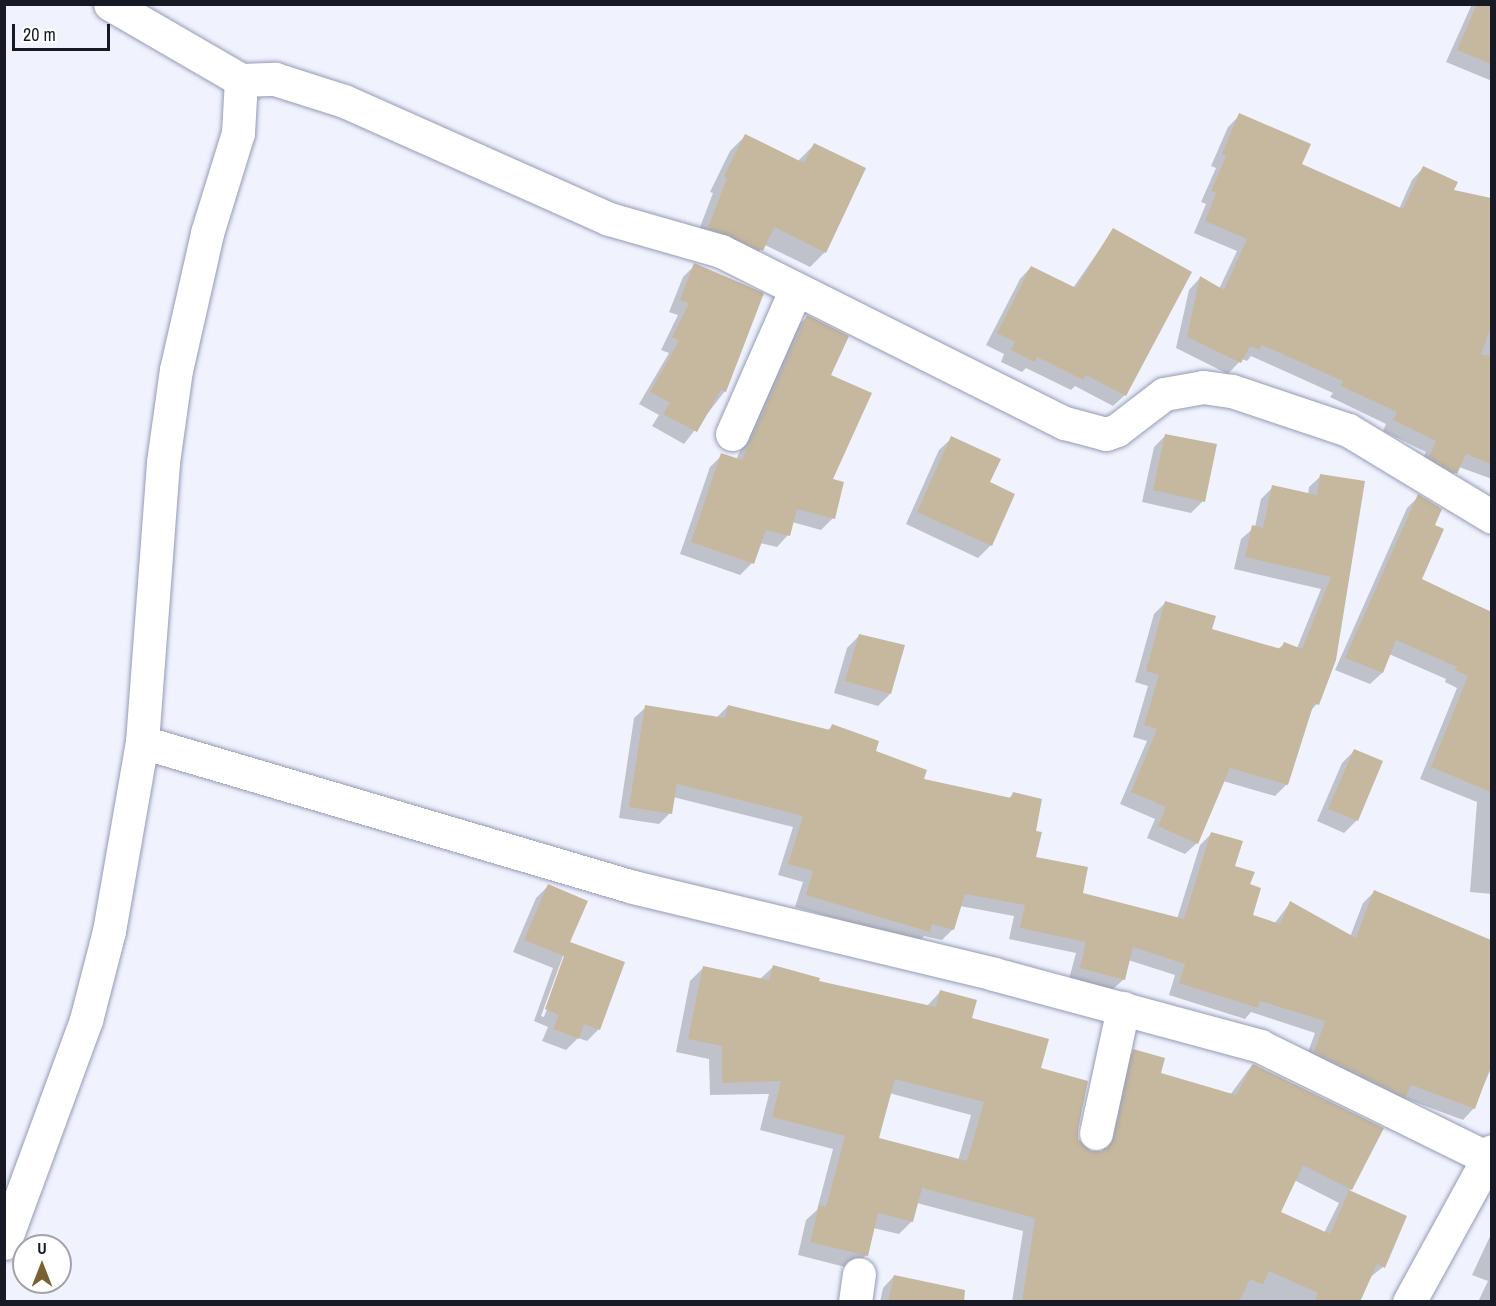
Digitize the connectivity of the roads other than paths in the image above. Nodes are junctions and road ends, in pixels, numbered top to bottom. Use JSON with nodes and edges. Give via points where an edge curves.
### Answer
{"nodes":[{"id":1,"x":110,"y":4,"type":"edge"},
{"id":2,"x":241,"y":80,"type":"junction"},
{"id":3,"x":795,"y":291,"type":"junction"},
{"id":4,"x":732,"y":434,"type":"dead end"},
{"id":5,"x":1491,"y":517,"type":"edge"},
{"id":6,"x":142,"y":742,"type":"junction"},
{"id":7,"x":1123,"y":1008,"type":"junction"},
{"id":8,"x":1096,"y":1132,"type":"dead end"},
{"id":9,"x":1490,"y":1157,"type":"edge"},
{"id":10,"x":4,"y":1243,"type":"edge"},
{"id":11,"x":1409,"y":1302,"type":"edge"}],
"edges":[{"from":1,"to":2,"type":"street"},
{"from":2,"to":3,"type":"street","via":[[275,79],[344,101],[609,219],[721,251]]},
{"from":2,"to":6,"type":"street","via":[[238,133],[204,244],[176,370],[163,462]]},
{"from":3,"to":4,"type":"street"},
{"from":3,"to":5,"type":"street","via":[[1065,423],[1092,432],[1117,430],[1164,394],[1203,387],[1232,391],[1348,430]]},
{"from":6,"to":7,"type":"street","via":[[633,887]]},
{"from":6,"to":10,"type":"street","via":[[109,930],[86,1020]]},
{"from":7,"to":8,"type":"street"},
{"from":7,"to":9,"type":"street","via":[[1282,1055]]},
{"from":9,"to":11,"type":"street"}]}
